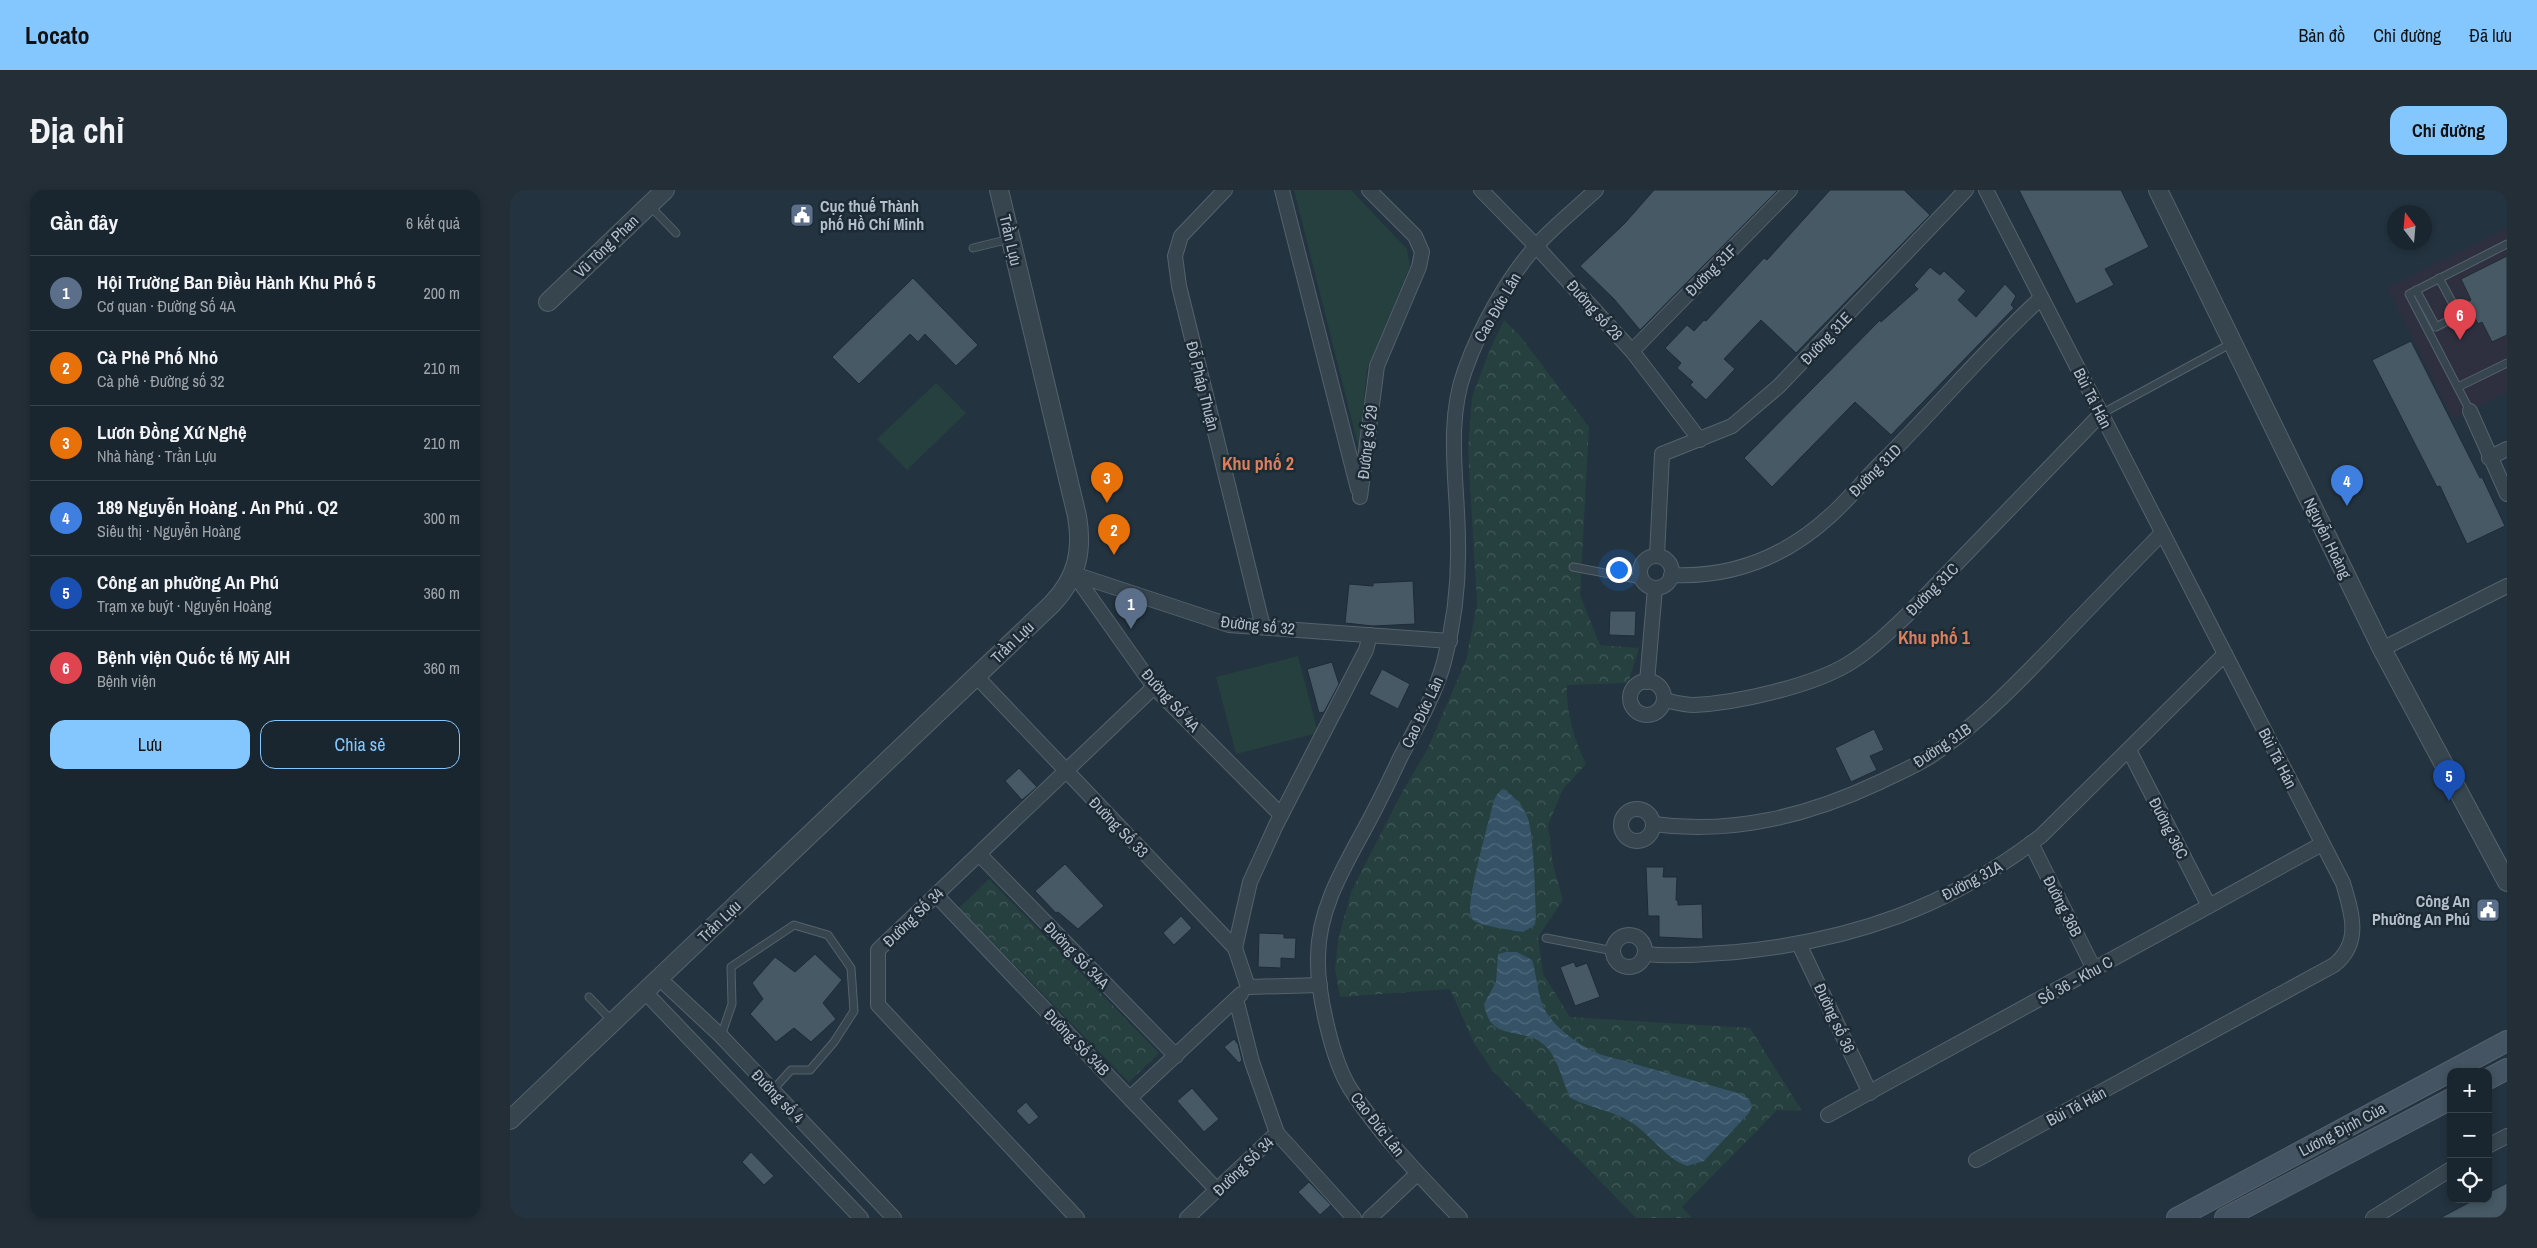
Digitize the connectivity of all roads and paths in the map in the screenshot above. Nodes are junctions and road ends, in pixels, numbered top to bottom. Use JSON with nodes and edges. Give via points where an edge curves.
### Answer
{"nodes":[{"id":1,"x":665,"y":190,"type":"edge"},
{"id":2,"x":999,"y":190,"type":"edge"},
{"id":3,"x":1225,"y":190,"type":"edge"},
{"id":4,"x":1282,"y":190,"type":"edge"},
{"id":5,"x":1369,"y":190,"type":"edge"},
{"id":6,"x":1480,"y":190,"type":"edge"},
{"id":7,"x":1596,"y":190,"type":"edge"},
{"id":8,"x":1790,"y":190,"type":"edge"},
{"id":9,"x":1966,"y":190,"type":"edge"},
{"id":10,"x":1986,"y":190,"type":"edge"},
{"id":11,"x":2158,"y":190,"type":"edge"},
{"id":12,"x":649,"y":205,"type":"junction"},
{"id":13,"x":676,"y":233,"type":"dead end"},
{"id":14,"x":1010,"y":239,"type":"junction"},
{"id":15,"x":2507,"y":244,"type":"edge"},
{"id":16,"x":1536,"y":246,"type":"junction"},
{"id":17,"x":973,"y":248,"type":"dead end"},
{"id":18,"x":2439,"y":278,"type":"junction"},
{"id":19,"x":2413,"y":292,"type":"junction"},
{"id":20,"x":2041,"y":298,"type":"junction"},
{"id":21,"x":548,"y":302,"type":"dead end"},
{"id":22,"x":2234,"y":342,"type":"junction"},
{"id":23,"x":1632,"y":351,"type":"junction"},
{"id":24,"x":2507,"y":363,"type":"edge"},
{"id":25,"x":2458,"y":387,"type":"junction"},
{"id":26,"x":2470,"y":411,"type":"joint"},
{"id":27,"x":2101,"y":414,"type":"junction"},
{"id":28,"x":1700,"y":440,"type":"junction"},
{"id":29,"x":2507,"y":449,"type":"edge"},
{"id":30,"x":2489,"y":458,"type":"junction"},
{"id":31,"x":2507,"y":494,"type":"edge"},
{"id":32,"x":2162,"y":533,"type":"junction"},
{"id":33,"x":1657,"y":556,"type":"junction"},
{"id":34,"x":1573,"y":567,"type":"dead end"},
{"id":35,"x":1074,"y":574,"type":"junction"},
{"id":36,"x":1671,"y":575,"type":"junction"},
{"id":37,"x":1642,"y":580,"type":"junction"},
{"id":38,"x":2507,"y":586,"type":"edge"},
{"id":39,"x":1655,"y":588,"type":"junction"},
{"id":40,"x":1263,"y":627,"type":"junction"},
{"id":41,"x":1370,"y":635,"type":"junction"},
{"id":42,"x":1450,"y":641,"type":"junction"},
{"id":43,"x":2382,"y":649,"type":"junction"},
{"id":44,"x":2225,"y":654,"type":"junction"},
{"id":45,"x":976,"y":676,"type":"junction"},
{"id":46,"x":1648,"y":682,"type":"junction"},
{"id":47,"x":1154,"y":687,"type":"junction"},
{"id":48,"x":1664,"y":700,"type":"junction"},
{"id":49,"x":2129,"y":750,"type":"junction"},
{"id":50,"x":1066,"y":772,"type":"junction"},
{"id":51,"x":1281,"y":815,"type":"junction"},
{"id":52,"x":1653,"y":824,"type":"dead end"},
{"id":53,"x":2031,"y":843,"type":"junction"},
{"id":54,"x":2322,"y":844,"type":"junction"},
{"id":55,"x":979,"y":854,"type":"junction"},
{"id":56,"x":2507,"y":882,"type":"edge"},
{"id":57,"x":936,"y":895,"type":"junction"},
{"id":58,"x":2209,"y":906,"type":"junction"},
{"id":59,"x":1546,"y":938,"type":"dead end"},
{"id":60,"x":1799,"y":944,"type":"junction"},
{"id":61,"x":1235,"y":948,"type":"junction"},
{"id":62,"x":1614,"y":951,"type":"junction"},
{"id":63,"x":1645,"y":954,"type":"junction"},
{"id":64,"x":2094,"y":969,"type":"junction"},
{"id":65,"x":659,"y":978,"type":"junction"},
{"id":66,"x":1320,"y":985,"type":"junction"},
{"id":67,"x":1248,"y":987,"type":"junction"},
{"id":68,"x":645,"y":992,"type":"junction"},
{"id":69,"x":589,"y":997,"type":"dead end"},
{"id":70,"x":1236,"y":999,"type":"junction"},
{"id":71,"x":613,"y":1022,"type":"junction"},
{"id":72,"x":720,"y":1036,"type":"junction"},
{"id":73,"x":2507,"y":1041,"type":"edge"},
{"id":74,"x":1176,"y":1056,"type":"junction"},
{"id":75,"x":2507,"y":1069,"type":"edge"},
{"id":76,"x":2492,"y":1077,"type":"edge"},
{"id":77,"x":773,"y":1090,"type":"junction"},
{"id":78,"x":1870,"y":1093,"type":"junction"},
{"id":79,"x":1130,"y":1098,"type":"junction"},
{"id":80,"x":2447,"y":1101,"type":"edge"},
{"id":81,"x":1828,"y":1115,"type":"dead end"},
{"id":82,"x":510,"y":1120,"type":"edge"},
{"id":83,"x":1277,"y":1134,"type":"junction"},
{"id":84,"x":2507,"y":1136,"type":"edge"},
{"id":85,"x":2492,"y":1144,"type":"edge"},
{"id":86,"x":1976,"y":1160,"type":"dead end"},
{"id":87,"x":2447,"y":1172,"type":"edge"},
{"id":88,"x":1418,"y":1174,"type":"junction"},
{"id":89,"x":1217,"y":1190,"type":"junction"},
{"id":90,"x":861,"y":1218,"type":"edge"},
{"id":91,"x":894,"y":1218,"type":"edge"},
{"id":92,"x":1077,"y":1218,"type":"edge"},
{"id":93,"x":1187,"y":1218,"type":"edge"},
{"id":94,"x":1354,"y":1218,"type":"edge"},
{"id":95,"x":1370,"y":1218,"type":"edge"},
{"id":96,"x":1460,"y":1218,"type":"edge"},
{"id":97,"x":2177,"y":1218,"type":"edge"},
{"id":98,"x":2225,"y":1218,"type":"edge"},
{"id":99,"x":2373,"y":1218,"type":"edge"}],
"edges":[{"from":1,"to":12,"type":"street","name":"Vũ Tông Phan"},
{"from":2,"to":14,"type":"street","name":"Trần Lựu"},
{"from":3,"to":40,"type":"street","name":"Đỗ Pháp Thuận","via":[[1181,236],[1175,256],[1179,286]]},
{"from":4,"to":5,"type":"street","name":"Đường số 29","via":[[1360,497],[1377,366],[1419,267],[1422,252],[1415,236]]},
{"from":6,"to":16,"type":"street","name":"Đường số 28"},
{"from":7,"to":16,"type":"street","name":"Cao Đức Lân"},
{"from":8,"to":23,"type":"street","name":"Đường 31F"},
{"from":9,"to":28,"type":"street","name":"Đường 31E","via":[[1779,386],[1732,426]]},
{"from":10,"to":20,"type":"street","name":"Bùi Tá Hán"},
{"from":11,"to":22,"type":"street","name":"Nguyễn Hoàng"},
{"from":12,"to":13,"type":"lane"},
{"from":12,"to":21,"type":"street","name":"Vũ Tông Phan"},
{"from":14,"to":17,"type":"lane"},
{"from":14,"to":35,"type":"street","name":"Trần Lựu","via":[[1077,516],[1080,542]]},
{"from":15,"to":18,"type":"lane"},
{"from":16,"to":23,"type":"street","name":"Đường số 28"},
{"from":16,"to":42,"type":"street","name":"Cao Đức Lân","via":[[1490,314],[1463,372],[1454,451],[1458,544]]},
{"from":18,"to":19,"type":"lane"},
{"from":18,"to":19,"type":"lane","via":[[2459,315],[2436,327]]},
{"from":19,"to":25,"type":"lane"},
{"from":20,"to":27,"type":"street","name":"Bùi Tá Hán"},
{"from":20,"to":36,"type":"street","name":"Đường 31D","via":[[2009,327],[1916,429],[1813,530],[1790,546],[1745,567],[1698,577]]},
{"from":22,"to":27,"type":"lane"},
{"from":22,"to":43,"type":"street","name":"Nguyễn Hoàng"},
{"from":23,"to":28,"type":"street","name":"Đường số 28"},
{"from":24,"to":25,"type":"lane"},
{"from":25,"to":26,"type":"lane"},
{"from":26,"to":30,"type":"street"},
{"from":27,"to":32,"type":"street","name":"Bùi Tá Hán"},
{"from":27,"to":48,"type":"street","name":"Đường 31C","via":[[1907,615],[1880,641],[1848,664],[1818,678],[1726,700],[1692,705]]},
{"from":28,"to":33,"type":"street","name":"Đường 31E","via":[[1662,454]]},
{"from":29,"to":30,"type":"street"},
{"from":30,"to":31,"type":"street"},
{"from":32,"to":44,"type":"street","name":"Bùi Tá Hán"},
{"from":32,"to":52,"type":"street","name":"Đường 31B","via":[[2000,701],[1932,755],[1856,793],[1798,814],[1716,828]]},
{"from":33,"to":36,"type":"street","via":[[1667,560]]},
{"from":33,"to":37,"type":"street","via":[[1647,558],[1641,566]]},
{"from":34,"to":37,"type":"lane"},
{"from":35,"to":40,"type":"street","name":"Đường số 32","via":[[1229,625]]},
{"from":35,"to":45,"type":"street","name":"Trần Lựu","via":[[1060,595]]},
{"from":35,"to":47,"type":"street","name":"Đường Số 4A"},
{"from":36,"to":39,"type":"street","via":[[1665,584]]},
{"from":37,"to":39,"type":"street"},
{"from":38,"to":43,"type":"street"},
{"from":39,"to":46,"type":"street"},
{"from":40,"to":41,"type":"street","name":"Đường số 32"},
{"from":41,"to":42,"type":"street","name":"Đường số 32"},
{"from":41,"to":51,"type":"street","via":[[1366,650]]},
{"from":42,"to":66,"type":"street","name":"Cao Đức Lân","via":[[1428,704],[1372,815],[1349,853],[1333,891],[1322,927],[1318,956]]},
{"from":43,"to":56,"type":"street","name":"Nguyễn Hoàng"},
{"from":44,"to":49,"type":"street","name":"Đường 31A"},
{"from":44,"to":54,"type":"street","name":"Bùi Tá Hán"},
{"from":45,"to":50,"type":"street","name":"Đường Số 33"},
{"from":45,"to":65,"type":"street","name":"Trần Lựu"},
{"from":46,"to":48,"type":"street","via":[[1661,690]]},
{"from":46,"to":48,"type":"street","via":[[1637,685],[1631,694],[1635,710],[1644,715],[1655,713]]},
{"from":47,"to":50,"type":"street","name":"Đường Số 34"},
{"from":47,"to":51,"type":"street","name":"Đường Số 4A"},
{"from":49,"to":53,"type":"street","name":"Đường 31A"},
{"from":49,"to":58,"type":"street","name":"Đường 36C"},
{"from":50,"to":55,"type":"street","name":"Đường Số 34"},
{"from":50,"to":61,"type":"street","name":"Đường Số 33"},
{"from":51,"to":61,"type":"street","via":[[1250,882]]},
{"from":53,"to":60,"type":"street","name":"Đường 31A","via":[[1985,874],[1905,913],[1875,926]]},
{"from":53,"to":64,"type":"street","name":"Đường 36B"},
{"from":54,"to":58,"type":"street","name":"Số 36 - Khu C"},
{"from":54,"to":86,"type":"street","name":"Bùi Tá Hán","via":[[2343,883],[2353,915],[2351,945],[2344,957],[2284,994]]},
{"from":55,"to":57,"type":"street","name":"Đường Số 34"},
{"from":55,"to":74,"type":"street","name":"Đường Số 34A"},
{"from":57,"to":79,"type":"street","name":"Đường Số 34B"},
{"from":57,"to":92,"type":"street","name":"Đường Số 34","via":[[878,950],[878,1005]]},
{"from":58,"to":64,"type":"street","name":"Số 36 - Khu C"},
{"from":59,"to":62,"type":"lane"},
{"from":60,"to":63,"type":"street","name":"Đường 31A","via":[[1673,957]]},
{"from":60,"to":78,"type":"street","name":"Đường số 36"},
{"from":61,"to":67,"type":"street","name":"Đường Số 33"},
{"from":62,"to":63,"type":"street","via":[[1617,961],[1626,966],[1640,963]]},
{"from":62,"to":63,"type":"street","via":[[1617,941],[1632,936],[1641,940]]},
{"from":64,"to":78,"type":"street","name":"Số 36 - Khu C"},
{"from":65,"to":68,"type":"street","name":"Trần Lựu"},
{"from":65,"to":72,"type":"street","name":"Đường số 4"},
{"from":66,"to":67,"type":"street"},
{"from":66,"to":88,"type":"street","name":"Cao Đức Lân","via":[[1330,1035],[1350,1089]]},
{"from":67,"to":70,"type":"street"},
{"from":68,"to":71,"type":"street"},
{"from":68,"to":90,"type":"street","name":"Đường số 4"},
{"from":69,"to":71,"type":"lane"},
{"from":70,"to":74,"type":"street"},
{"from":70,"to":83,"type":"street","via":[[1252,1062]]},
{"from":71,"to":82,"type":"street"},
{"from":72,"to":77,"type":"street","name":"Đường số 4"},
{"from":72,"to":77,"type":"lane","via":[[732,1004],[731,967],[794,925],[828,935],[851,968],[854,1011],[810,1070],[791,1070]]},
{"from":73,"to":97,"type":"main road","name":"Lương Định Của"},
{"from":74,"to":79,"type":"street"},
{"from":75,"to":76,"type":"main road"},
{"from":77,"to":91,"type":"street","name":"Đường số 4"},
{"from":78,"to":81,"type":"street","name":"Số 36 - Khu C"},
{"from":79,"to":89,"type":"street","name":"Đường Số 34B"},
{"from":80,"to":98,"type":"main road","name":"Lương Định Của"},
{"from":83,"to":89,"type":"street","name":"Đường Số 34"},
{"from":83,"to":94,"type":"street"},
{"from":84,"to":85,"type":"street"},
{"from":87,"to":99,"type":"street"},
{"from":88,"to":95,"type":"street"},
{"from":88,"to":96,"type":"street","name":"Cao Đức Lân"},
{"from":89,"to":93,"type":"street","name":"Đường Số 34"}]}
